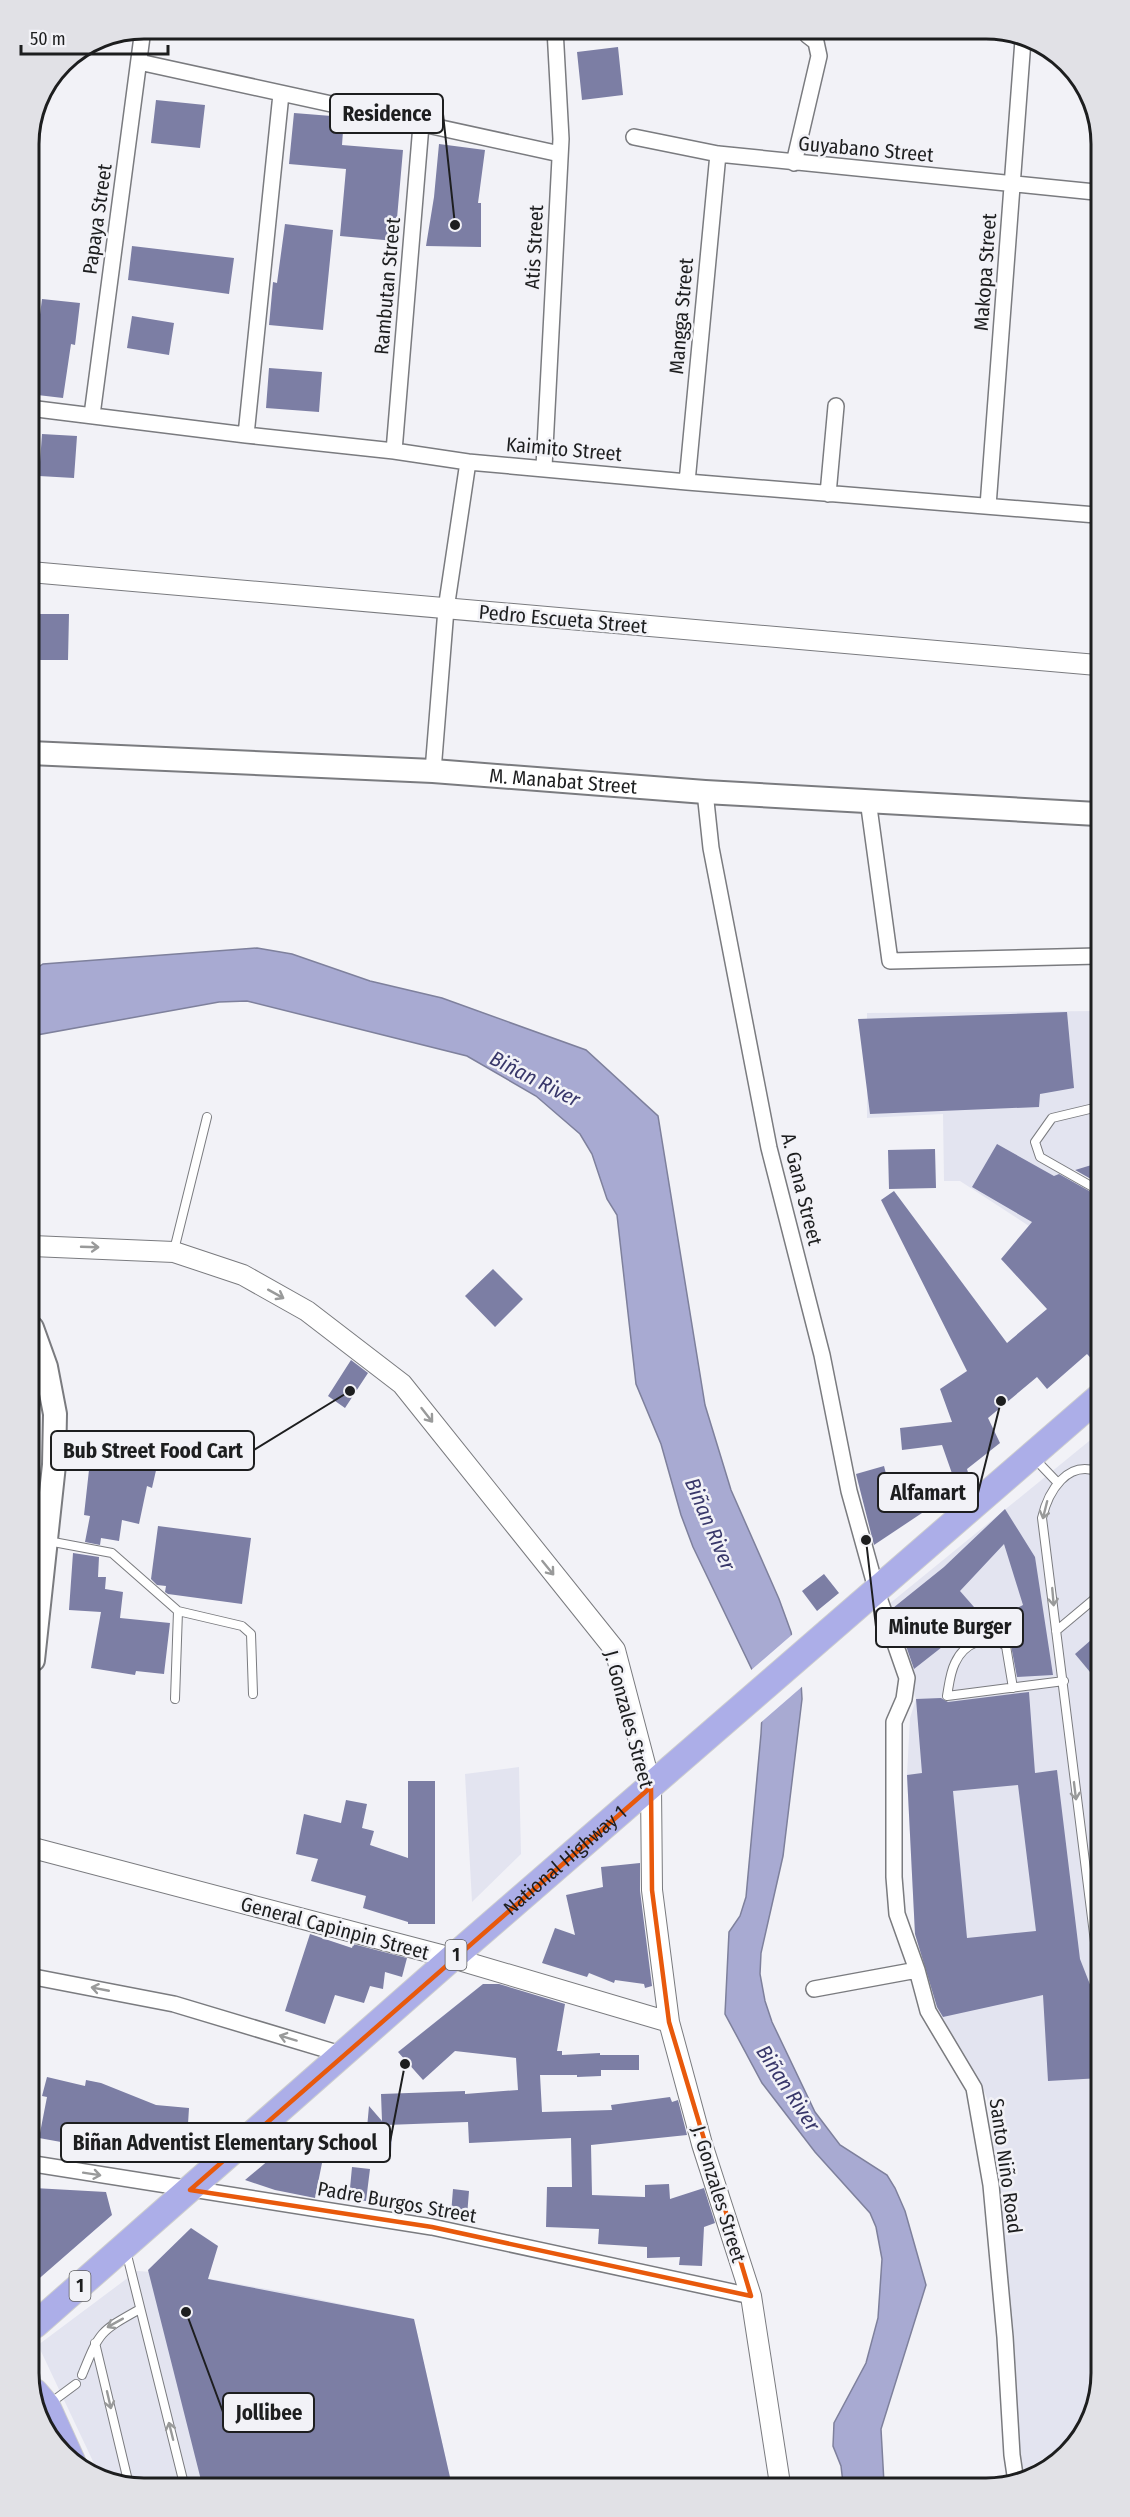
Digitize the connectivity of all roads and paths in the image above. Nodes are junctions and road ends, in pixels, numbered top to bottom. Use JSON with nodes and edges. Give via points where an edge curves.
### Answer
{"nodes":[{"id":1,"x":142,"y":39,"type":"edge"},
{"id":2,"x":556,"y":39,"type":"edge"},
{"id":3,"x":812,"y":39,"type":"edge"},
{"id":4,"x":1023,"y":46,"type":"edge"},
{"id":5,"x":139,"y":62,"type":"junction"},
{"id":6,"x":281,"y":94,"type":"junction"},
{"id":7,"x":421,"y":125,"type":"junction"},
{"id":8,"x":634,"y":137,"type":"dead end"},
{"id":9,"x":560,"y":154,"type":"junction"},
{"id":10,"x":717,"y":154,"type":"junction"},
{"id":11,"x":794,"y":163,"type":"junction"},
{"id":12,"x":1012,"y":183,"type":"junction"},
{"id":13,"x":1091,"y":192,"type":"edge"},
{"id":14,"x":836,"y":406,"type":"dead end"},
{"id":15,"x":39,"y":409,"type":"edge"},
{"id":16,"x":92,"y":415,"type":"junction"},
{"id":17,"x":246,"y":435,"type":"junction"},
{"id":18,"x":394,"y":451,"type":"junction"},
{"id":19,"x":468,"y":462,"type":"junction"},
{"id":20,"x":544,"y":467,"type":"junction"},
{"id":21,"x":687,"y":482,"type":"junction"},
{"id":22,"x":828,"y":494,"type":"junction"},
{"id":23,"x":988,"y":506,"type":"junction"},
{"id":24,"x":1091,"y":515,"type":"edge"},
{"id":25,"x":39,"y":573,"type":"edge"},
{"id":26,"x":446,"y":609,"type":"junction"},
{"id":27,"x":1091,"y":664,"type":"edge"},
{"id":28,"x":39,"y":753,"type":"edge"},
{"id":29,"x":433,"y":771,"type":"junction"},
{"id":30,"x":705,"y":792,"type":"junction"},
{"id":31,"x":868,"y":800,"type":"junction"},
{"id":32,"x":1091,"y":814,"type":"edge"},
{"id":33,"x":1091,"y":956,"type":"edge"},
{"id":34,"x":1091,"y":1109,"type":"edge"},
{"id":35,"x":207,"y":1117,"type":"dead end"},
{"id":36,"x":1091,"y":1186,"type":"edge"},
{"id":37,"x":39,"y":1246,"type":"edge"},
{"id":38,"x":174,"y":1252,"type":"junction"},
{"id":39,"x":39,"y":1348,"type":"edge"},
{"id":40,"x":1091,"y":1404,"type":"edge"},
{"id":41,"x":1032,"y":1455,"type":"junction"},
{"id":42,"x":1091,"y":1469,"type":"edge"},
{"id":43,"x":1057,"y":1482,"type":"junction"},
{"id":44,"x":46,"y":1541,"type":"junction"},
{"id":45,"x":39,"y":1573,"type":"edge"},
{"id":46,"x":877,"y":1592,"type":"junction"},
{"id":47,"x":1091,"y":1602,"type":"edge"},
{"id":48,"x":178,"y":1611,"type":"junction"},
{"id":49,"x":1056,"y":1630,"type":"junction"},
{"id":50,"x":1064,"y":1681,"type":"junction"},
{"id":51,"x":1013,"y":1688,"type":"junction"},
{"id":52,"x":253,"y":1694,"type":"dead end"},
{"id":53,"x":175,"y":1699,"type":"dead end"},
{"id":54,"x":651,"y":1787,"type":"junction"},
{"id":55,"x":39,"y":1850,"type":"edge"},
{"id":56,"x":1091,"y":1906,"type":"edge"},
{"id":57,"x":452,"y":1958,"type":"junction"},
{"id":58,"x":917,"y":1970,"type":"junction"},
{"id":59,"x":39,"y":1978,"type":"edge"},
{"id":60,"x":814,"y":1989,"type":"dead end"},
{"id":61,"x":669,"y":2022,"type":"junction"},
{"id":62,"x":344,"y":2055,"type":"junction"},
{"id":63,"x":39,"y":2165,"type":"edge"},
{"id":64,"x":190,"y":2190,"type":"junction"},
{"id":65,"x":125,"y":2247,"type":"junction"},
{"id":66,"x":751,"y":2296,"type":"junction"},
{"id":67,"x":140,"y":2309,"type":"junction"},
{"id":68,"x":39,"y":2321,"type":"edge"},
{"id":69,"x":95,"y":2343,"type":"junction"},
{"id":70,"x":82,"y":2375,"type":"dead end"},
{"id":71,"x":76,"y":2384,"type":"dead end"},
{"id":72,"x":43,"y":2398,"type":"edge"},
{"id":73,"x":45,"y":2407,"type":"edge"},
{"id":74,"x":57,"y":2431,"type":"edge"},
{"id":75,"x":1015,"y":2474,"type":"edge"},
{"id":76,"x":127,"y":2476,"type":"edge"},
{"id":77,"x":182,"y":2478,"type":"edge"},
{"id":78,"x":779,"y":2478,"type":"edge"}],
"edges":[{"from":1,"to":5,"type":"street","name":"Papaya Street"},
{"from":2,"to":9,"type":"street","name":"Atis Street"},
{"from":3,"to":11,"type":"street","via":[[819,56]]},
{"from":4,"to":12,"type":"street","name":"Makopa Street"},
{"from":5,"to":6,"type":"street"},
{"from":5,"to":16,"type":"street","name":"Papaya Street"},
{"from":6,"to":7,"type":"street"},
{"from":6,"to":17,"type":"street"},
{"from":7,"to":9,"type":"street"},
{"from":7,"to":18,"type":"street","name":"Rambutan Street"},
{"from":8,"to":10,"type":"street","name":"Guyabano Street"},
{"from":9,"to":20,"type":"street","name":"Atis Street"},
{"from":10,"to":11,"type":"street","name":"Guyabano Street"},
{"from":10,"to":21,"type":"street","name":"Mangga Street"},
{"from":11,"to":12,"type":"street","name":"Guyabano Street"},
{"from":12,"to":13,"type":"street","name":"Guyabano Street"},
{"from":12,"to":23,"type":"street","name":"Makopa Street"},
{"from":14,"to":22,"type":"street"},
{"from":15,"to":16,"type":"street","name":"Kaimito Street"},
{"from":16,"to":17,"type":"street","name":"Kaimito Street"},
{"from":17,"to":18,"type":"street","name":"Kaimito Street"},
{"from":18,"to":19,"type":"street","name":"Kaimito Street"},
{"from":19,"to":20,"type":"street","name":"Kaimito Street"},
{"from":19,"to":26,"type":"street"},
{"from":20,"to":21,"type":"street","name":"Kaimito Street"},
{"from":21,"to":22,"type":"street","name":"Kaimito Street"},
{"from":22,"to":23,"type":"street","name":"Kaimito Street"},
{"from":23,"to":24,"type":"street","name":"Kaimito Street"},
{"from":25,"to":26,"type":"street","name":"Pedro Escueta Street"},
{"from":26,"to":27,"type":"street","name":"Pedro Escueta Street"},
{"from":26,"to":29,"type":"street"},
{"from":28,"to":29,"type":"main road","name":"M. Manabat Street"},
{"from":29,"to":30,"type":"main road","name":"M. Manabat Street"},
{"from":30,"to":31,"type":"main road","name":"M. Manabat Street"},
{"from":30,"to":46,"type":"street","name":"A. Gana Street","via":[[711,848],[769,1148],[822,1355],[849,1491]]},
{"from":31,"to":32,"type":"main road","name":"M. Manabat Street"},
{"from":31,"to":33,"type":"street","via":[[890,961]]},
{"from":34,"to":36,"type":"lane","via":[[1052,1118],[1035,1142],[1040,1157]]},
{"from":35,"to":38,"type":"lane"},
{"from":37,"to":38,"type":"street","name":"J. Gonzales Street","one_way":true},
{"from":38,"to":54,"type":"street","name":"J. Gonzales Street","one_way":true,"via":[[243,1275],[307,1311],[402,1384],[615,1650]]},
{"from":39,"to":44,"type":"main road","via":[[55,1414]]},
{"from":40,"to":41,"type":"highway","name":"National Highway 1","number":"1"},
{"from":41,"to":43,"type":"lane"},
{"from":41,"to":46,"type":"highway","name":"National Highway 1","number":"1"},
{"from":42,"to":43,"type":"lane","via":[[1074,1471]]},
{"from":43,"to":49,"type":"lane","one_way":true,"via":[[1042,1518]]},
{"from":44,"to":45,"type":"main road"},
{"from":44,"to":48,"type":"lane","via":[[112,1553]]},
{"from":46,"to":54,"type":"highway","name":"National Highway 1","number":"1"},
{"from":46,"to":58,"type":"street","name":"Santo Niño Road","via":[[908,1678],[894,1722],[894,1877],[897,1914]]},
{"from":47,"to":49,"type":"lane"},
{"from":48,"to":52,"type":"lane","via":[[242,1626],[252,1634]]},
{"from":48,"to":53,"type":"lane"},
{"from":49,"to":50,"type":"lane"},
{"from":50,"to":51,"type":"lane"},
{"from":50,"to":56,"type":"lane","one_way":true},
{"from":51,"to":51,"type":"lane","via":[[980,1692],[947,1696],[961,1653],[985,1638],[1006,1646]]},
{"from":54,"to":57,"type":"highway","name":"National Highway 1","number":"1"},
{"from":54,"to":61,"type":"street","name":"J. Gonzales Street","via":[[652,1890]]},
{"from":55,"to":57,"type":"street","name":"General Capinpin Street"},
{"from":57,"to":61,"type":"street","name":"General Capinpin Street"},
{"from":57,"to":62,"type":"highway","name":"National Highway 1","number":"1"},
{"from":58,"to":60,"type":"street"},
{"from":58,"to":75,"type":"street","name":"Santo Niño Road","via":[[928,2011],[974,2088],[991,2185]]},
{"from":62,"to":59,"type":"street","one_way":true,"via":[[174,2004]]},
{"from":61,"to":66,"type":"street","name":"J. Gonzales Street","via":[[702,2144]]},
{"from":62,"to":64,"type":"highway","name":"National Highway 1","number":"1"},
{"from":63,"to":64,"type":"street","name":"Padre Burgos Street","one_way":true},
{"from":64,"to":65,"type":"highway","name":"National Highway 1","number":"1"},
{"from":64,"to":66,"type":"street","name":"Padre Burgos Street","via":[[432,2227]]},
{"from":65,"to":67,"type":"lane"},
{"from":65,"to":68,"type":"highway","name":"National Highway 1","number":"1"},
{"from":66,"to":78,"type":"street","name":"J. Gonzales Street"},
{"from":67,"to":69,"type":"lane","one_way":true,"via":[[104,2329]]},
{"from":77,"to":67,"type":"lane","one_way":true},
{"from":69,"to":70,"type":"lane"},
{"from":69,"to":76,"type":"lane","one_way":true},
{"from":71,"to":72,"type":"lane"},
{"from":73,"to":74,"type":"highway"}]}
